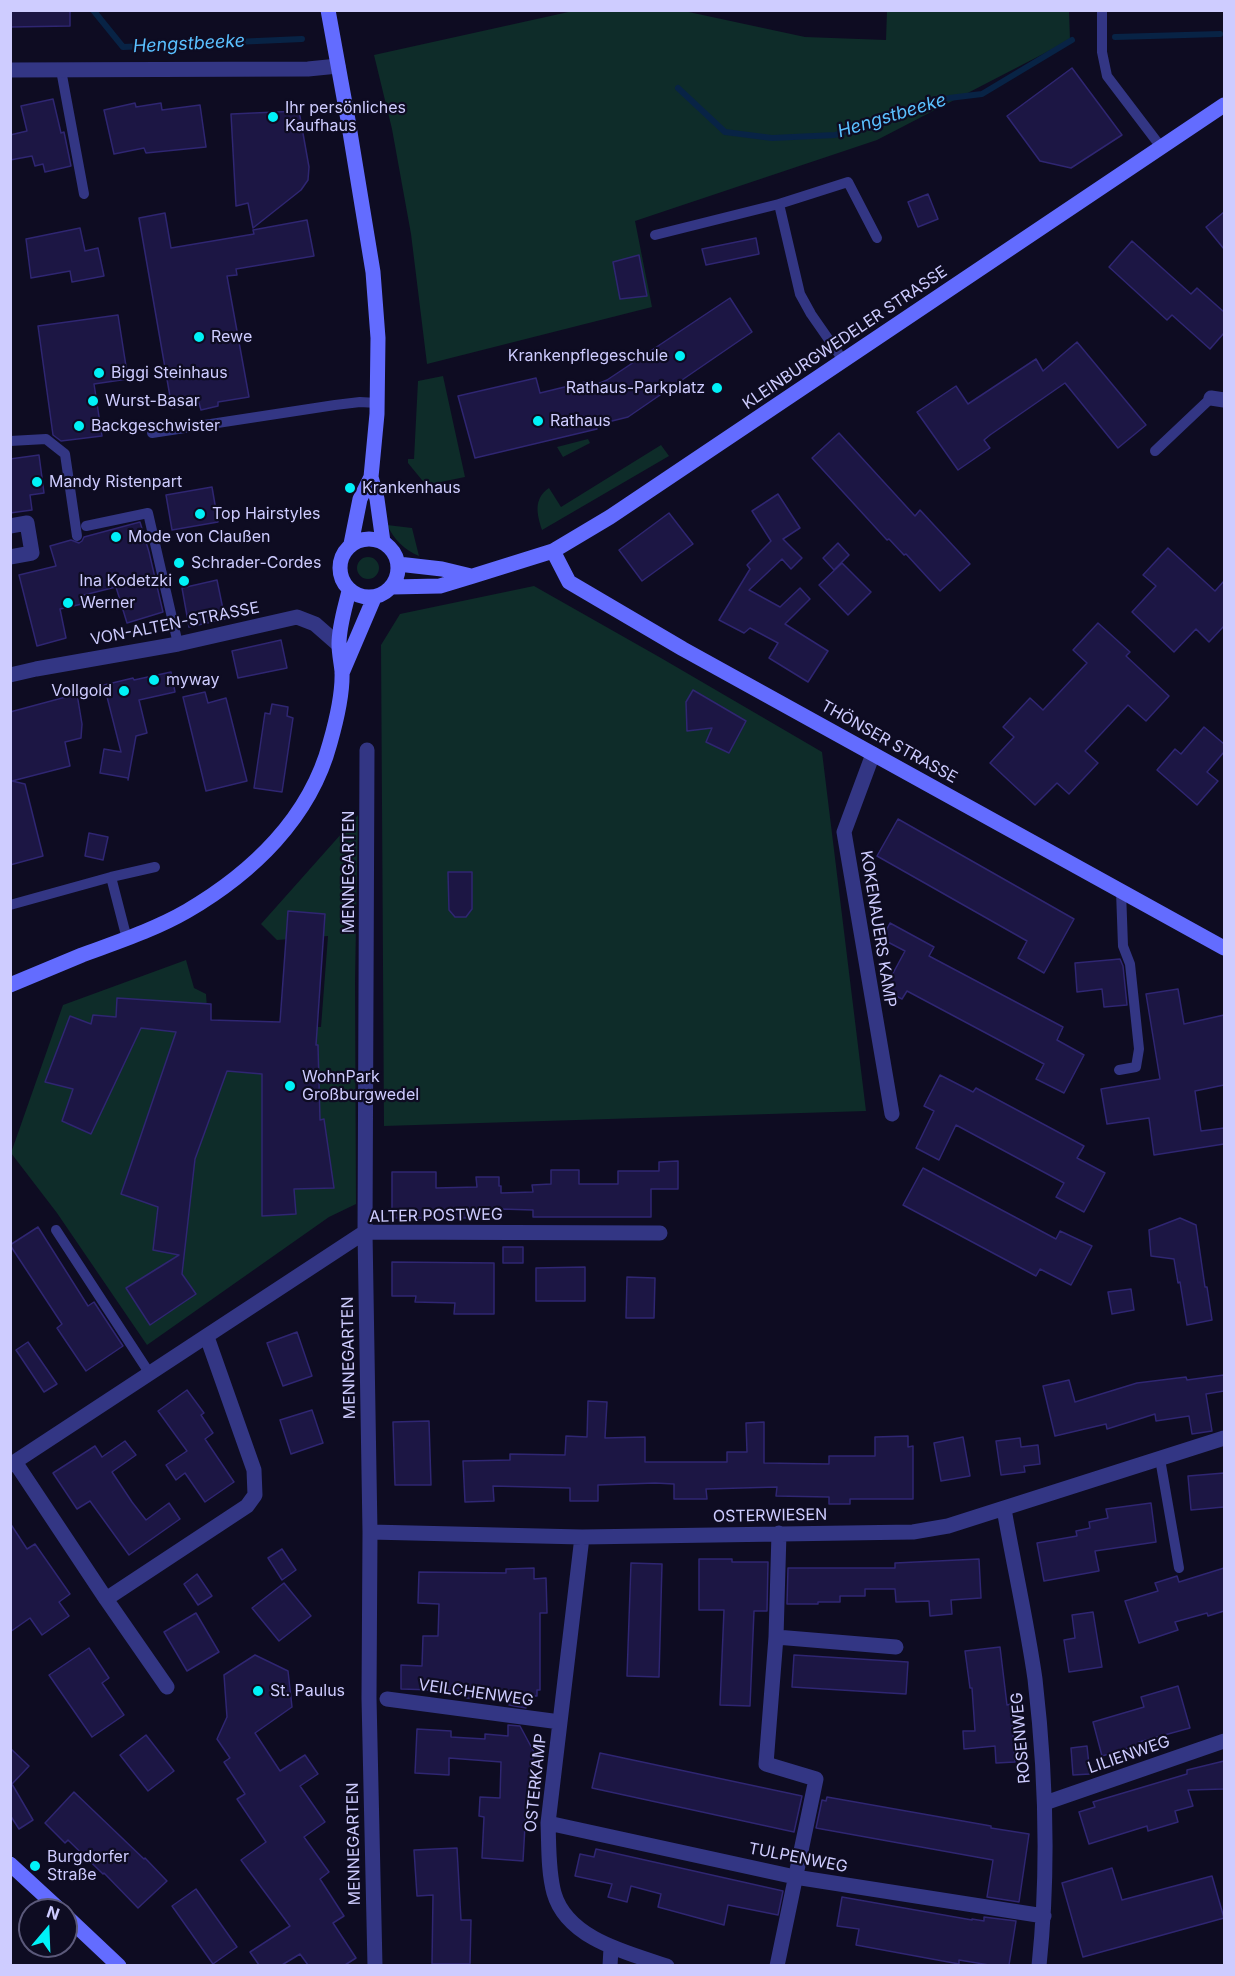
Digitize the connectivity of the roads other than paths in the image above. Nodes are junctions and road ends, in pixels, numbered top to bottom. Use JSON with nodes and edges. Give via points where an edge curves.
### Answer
{"nodes":[{"id":1,"x":328,"y":10,"type":"edge"},
{"id":2,"x":1102,"y":10,"type":"edge"},
{"id":3,"x":338,"y":66,"type":"junction"},
{"id":4,"x":10,"y":70,"type":"edge"},
{"id":5,"x":61,"y":70,"type":"junction"},
{"id":6,"x":1224,"y":105,"type":"edge"},
{"id":7,"x":1161,"y":147,"type":"junction"},
{"id":8,"x":84,"y":194,"type":"dead end"},
{"id":9,"x":779,"y":204,"type":"junction"},
{"id":10,"x":655,"y":236,"type":"dead end"},
{"id":11,"x":877,"y":238,"type":"dead end"},
{"id":12,"x":843,"y":360,"type":"junction"},
{"id":13,"x":1218,"y":399,"type":"edge"},
{"id":14,"x":377,"y":403,"type":"junction"},
{"id":15,"x":152,"y":434,"type":"dead end"},
{"id":16,"x":10,"y":441,"type":"edge"},
{"id":17,"x":1155,"y":451,"type":"dead end"},
{"id":18,"x":371,"y":477,"type":"junction"},
{"id":19,"x":10,"y":526,"type":"edge"},
{"id":20,"x":86,"y":526,"type":"dead end"},
{"id":21,"x":77,"y":536,"type":"dead end"},
{"id":22,"x":383,"y":542,"type":"junction"},
{"id":23,"x":351,"y":544,"type":"junction"},
{"id":24,"x":553,"y":551,"type":"junction"},
{"id":25,"x":10,"y":557,"type":"edge"},
{"id":26,"x":398,"y":564,"type":"junction"},
{"id":27,"x":473,"y":576,"type":"junction"},
{"id":28,"x":392,"y":587,"type":"junction"},
{"id":29,"x":349,"y":591,"type":"junction"},
{"id":30,"x":374,"y":598,"type":"junction"},
{"id":31,"x":178,"y":644,"type":"junction"},
{"id":32,"x":339,"y":645,"type":"junction"},
{"id":33,"x":342,"y":673,"type":"junction"},
{"id":34,"x":10,"y":675,"type":"edge"},
{"id":35,"x":367,"y":750,"type":"dead end"},
{"id":36,"x":873,"y":754,"type":"junction"},
{"id":37,"x":155,"y":867,"type":"dead end"},
{"id":38,"x":111,"y":877,"type":"junction"},
{"id":39,"x":1121,"y":891,"type":"junction"},
{"id":40,"x":10,"y":905,"type":"edge"},
{"id":41,"x":127,"y":939,"type":"junction"},
{"id":42,"x":1224,"y":948,"type":"edge"},
{"id":43,"x":10,"y":985,"type":"edge"},
{"id":44,"x":1119,"y":1070,"type":"dead end"},
{"id":45,"x":892,"y":1114,"type":"dead end"},
{"id":46,"x":56,"y":1230,"type":"dead end"},
{"id":47,"x":365,"y":1232,"type":"junction"},
{"id":48,"x":660,"y":1233,"type":"dead end"},
{"id":49,"x":207,"y":1337,"type":"junction"},
{"id":50,"x":150,"y":1374,"type":"junction"},
{"id":51,"x":1224,"y":1438,"type":"edge"},
{"id":52,"x":1160,"y":1459,"type":"junction"},
{"id":53,"x":13,"y":1464,"type":"edge"},
{"id":54,"x":1004,"y":1509,"type":"junction"},
{"id":55,"x":370,"y":1532,"type":"junction"},
{"id":56,"x":779,"y":1533,"type":"junction"},
{"id":57,"x":582,"y":1537,"type":"junction"},
{"id":58,"x":1179,"y":1568,"type":"dead end"},
{"id":59,"x":106,"y":1599,"type":"junction"},
{"id":60,"x":776,"y":1638,"type":"junction"},
{"id":61,"x":896,"y":1647,"type":"dead end"},
{"id":62,"x":167,"y":1687,"type":"dead end"},
{"id":63,"x":387,"y":1699,"type":"dead end"},
{"id":64,"x":560,"y":1722,"type":"junction"},
{"id":65,"x":1224,"y":1741,"type":"edge"},
{"id":66,"x":1045,"y":1803,"type":"junction"},
{"id":67,"x":548,"y":1823,"type":"junction"},
{"id":68,"x":10,"y":1864,"type":"edge"},
{"id":69,"x":795,"y":1877,"type":"junction"},
{"id":70,"x":47,"y":1898,"type":"edge"},
{"id":71,"x":1044,"y":1916,"type":"junction"},
{"id":72,"x":78,"y":1927,"type":"edge"},
{"id":73,"x":611,"y":1948,"type":"junction"},
{"id":74,"x":119,"y":1965,"type":"edge"},
{"id":75,"x":375,"y":1965,"type":"edge"},
{"id":76,"x":610,"y":1965,"type":"edge"},
{"id":77,"x":668,"y":1965,"type":"edge"},
{"id":78,"x":777,"y":1965,"type":"edge"},
{"id":79,"x":1039,"y":1965,"type":"edge"}],
"edges":[{"from":1,"to":3,"type":"street"},
{"from":2,"to":7,"type":"lane","via":[[1102,52],[1107,76]]},
{"from":3,"to":5,"type":"street"},
{"from":3,"to":14,"type":"street","via":[[373,272]]},
{"from":4,"to":5,"type":"street"},
{"from":5,"to":8,"type":"lane"},
{"from":6,"to":7,"type":"street","name":"KLEINBURGWEDELER STRASSE"},
{"from":7,"to":12,"type":"street","name":"KLEINBURGWEDELER STRASSE"},
{"from":9,"to":10,"type":"lane"},
{"from":9,"to":11,"type":"lane","via":[[848,182]]},
{"from":9,"to":12,"type":"lane","via":[[800,294]]},
{"from":12,"to":24,"type":"street","name":"KLEINBURGWEDELER STRASSE"},
{"from":13,"to":17,"type":"lane"},
{"from":14,"to":15,"type":"lane","via":[[335,405]]},
{"from":14,"to":18,"type":"street"},
{"from":16,"to":21,"type":"lane","via":[[46,439],[65,454]]},
{"from":18,"to":22,"type":"street"},
{"from":18,"to":23,"type":"street","via":[[360,499]]},
{"from":19,"to":25,"type":"street","via":[[27,523],[32,553]]},
{"from":20,"to":31,"type":"lane","via":[[148,513]]},
{"from":22,"to":23,"type":"street","via":[[367,539]]},
{"from":22,"to":26,"type":"street"},
{"from":23,"to":29,"type":"street","via":[[339,567]]},
{"from":24,"to":27,"type":"street","name":"KLEINBURGWEDELER STRASSE"},
{"from":24,"to":36,"type":"street","name":"THÖNSER STRASSE","via":[[569,582]]},
{"from":26,"to":27,"type":"street"},
{"from":26,"to":28,"type":"street"},
{"from":27,"to":28,"type":"street","name":"KLEINBURGWEDELER STRASSE","via":[[440,586]]},
{"from":28,"to":30,"type":"street"},
{"from":29,"to":30,"type":"street"},
{"from":29,"to":32,"type":"street"},
{"from":30,"to":33,"type":"street"},
{"from":31,"to":32,"type":"street","name":"VON-ALTEN-STRASSE","via":[[297,617],[315,624]]},
{"from":31,"to":34,"type":"street","name":"VON-ALTEN-STRASSE"},
{"from":32,"to":33,"type":"street"},
{"from":33,"to":41,"type":"street","via":[[330,745],[313,786],[283,833],[252,865],[222,888],[186,912]]},
{"from":35,"to":47,"type":"street","name":"MENNEGARTEN"},
{"from":36,"to":39,"type":"street","name":"THÖNSER STRASSE"},
{"from":36,"to":45,"type":"street","name":"KOKENAUERS KAMP","via":[[844,832]]},
{"from":37,"to":38,"type":"lane"},
{"from":38,"to":40,"type":"lane"},
{"from":38,"to":41,"type":"lane"},
{"from":39,"to":42,"type":"street","name":"THÖNSER STRASSE"},
{"from":39,"to":44,"type":"lane","via":[[1123,946],[1130,964],[1139,1049],[1136,1067]]},
{"from":41,"to":43,"type":"street"},
{"from":46,"to":50,"type":"lane"},
{"from":47,"to":48,"type":"street","name":"ALTER POSTWEG"},
{"from":47,"to":49,"type":"street","name":"ALTER POSTWEG"},
{"from":47,"to":55,"type":"street","name":"MENNEGARTEN"},
{"from":49,"to":50,"type":"street","name":"ALTER POSTWEG"},
{"from":49,"to":59,"type":"street","via":[[254,1470],[255,1495],[247,1506]]},
{"from":50,"to":53,"type":"street","name":"ALTER POSTWEG"},
{"from":51,"to":52,"type":"street","name":"OSTERWIESEN"},
{"from":52,"to":54,"type":"street","name":"OSTERWIESEN"},
{"from":52,"to":58,"type":"lane"},
{"from":53,"to":59,"type":"street","name":"ALTER POSTWEG"},
{"from":54,"to":56,"type":"street","name":"OSTERWIESEN","via":[[913,1532]]},
{"from":54,"to":66,"type":"street","name":"ROSENWEG","via":[[1035,1679]]},
{"from":55,"to":57,"type":"street","name":"OSTERWIESEN"},
{"from":55,"to":75,"type":"street","name":"MENNEGARTEN"},
{"from":56,"to":57,"type":"street","name":"OSTERWIESEN"},
{"from":56,"to":60,"type":"street"},
{"from":57,"to":64,"type":"street","name":"OSTERKAMP"},
{"from":59,"to":62,"type":"street","name":"ALTER POSTWEG"},
{"from":60,"to":61,"type":"street"},
{"from":60,"to":69,"type":"street","via":[[766,1764],[816,1779]]},
{"from":63,"to":64,"type":"street","name":"VEILCHENWEG"},
{"from":64,"to":67,"type":"street","name":"OSTERKAMP"},
{"from":65,"to":66,"type":"street","name":"LILIENWEG"},
{"from":66,"to":71,"type":"street","name":"ROSENWEG"},
{"from":67,"to":69,"type":"street","name":"TULPENWEG"},
{"from":67,"to":73,"type":"street","name":"OSTERKAMP","via":[[554,1894],[575,1926]]},
{"from":68,"to":70,"type":"street"},
{"from":69,"to":71,"type":"street","name":"TULPENWEG"},
{"from":69,"to":78,"type":"street"},
{"from":71,"to":79,"type":"street","name":"ROSENWEG"},
{"from":72,"to":74,"type":"street"},
{"from":73,"to":76,"type":"street"},
{"from":73,"to":77,"type":"street","name":"OSTERKAMP"}]}
